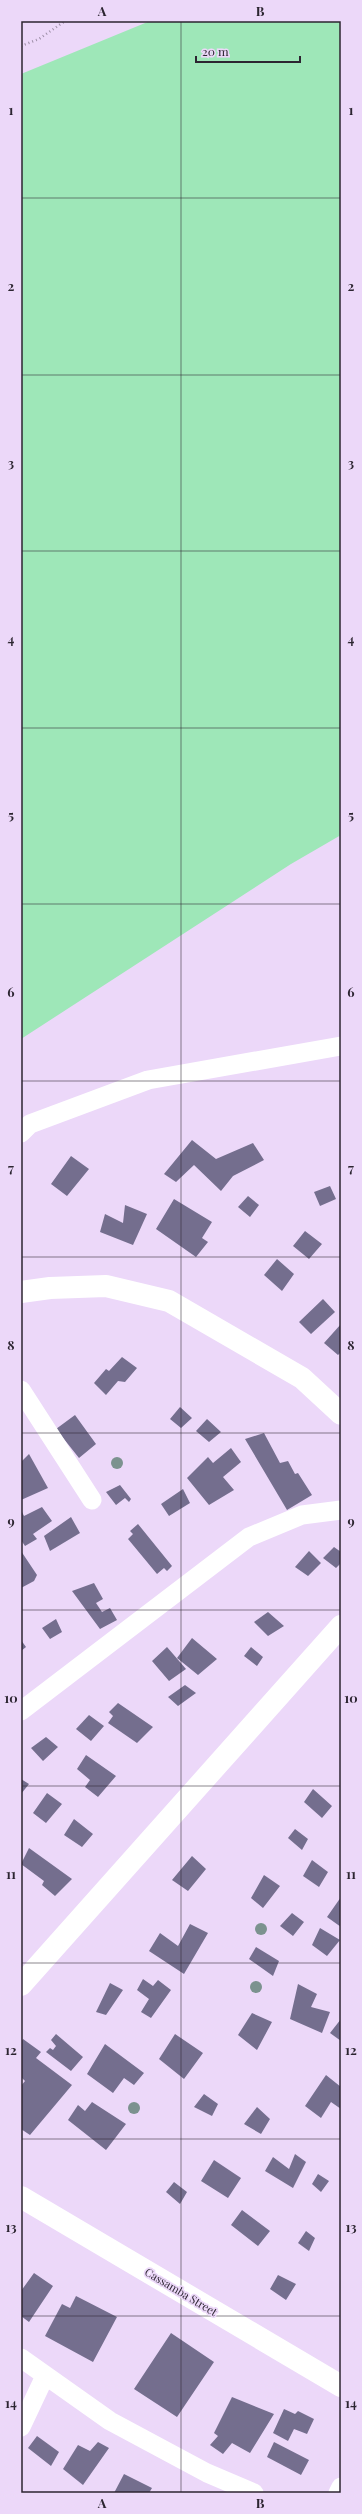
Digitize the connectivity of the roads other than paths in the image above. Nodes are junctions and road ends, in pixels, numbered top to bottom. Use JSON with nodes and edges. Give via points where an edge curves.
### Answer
{"nodes":[{"id":1,"x":341,"y":1046,"type":"edge"},
{"id":2,"x":21,"y":1133,"type":"edge"},
{"id":3,"x":21,"y":1292,"type":"edge"},
{"id":4,"x":21,"y":1390,"type":"edge"},
{"id":5,"x":341,"y":1414,"type":"edge"},
{"id":6,"x":92,"y":1500,"type":"dead end"},
{"id":7,"x":341,"y":1510,"type":"edge"},
{"id":8,"x":341,"y":1626,"type":"edge"},
{"id":9,"x":21,"y":1711,"type":"edge"},
{"id":10,"x":23,"y":1979,"type":"edge"},
{"id":11,"x":21,"y":2198,"type":"edge"},
{"id":12,"x":21,"y":2358,"type":"edge"},
{"id":13,"x":45,"y":2376,"type":"junction"},
{"id":14,"x":341,"y":2386,"type":"edge"},
{"id":15,"x":21,"y":2427,"type":"edge"},
{"id":16,"x":341,"y":2487,"type":"edge"},
{"id":17,"x":254,"y":2493,"type":"edge"},
{"id":18,"x":338,"y":2493,"type":"edge"}],
"edges":[{"from":1,"to":2,"type":"lane","via":[[148,1080],[30,1124]]},
{"from":3,"to":5,"type":"street","via":[[106,1286],[169,1301],[302,1378]]},
{"from":4,"to":6,"type":"lane"},
{"from":7,"to":9,"type":"lane","via":[[302,1515],[249,1537]]},
{"from":8,"to":10,"type":"street"},
{"from":11,"to":14,"type":"street","name":"Cassamba Street"},
{"from":12,"to":13,"type":"lane"},
{"from":13,"to":15,"type":"lane"},
{"from":13,"to":17,"type":"lane","via":[[110,2420],[208,2473]]},
{"from":16,"to":18,"type":"lane"}]}
